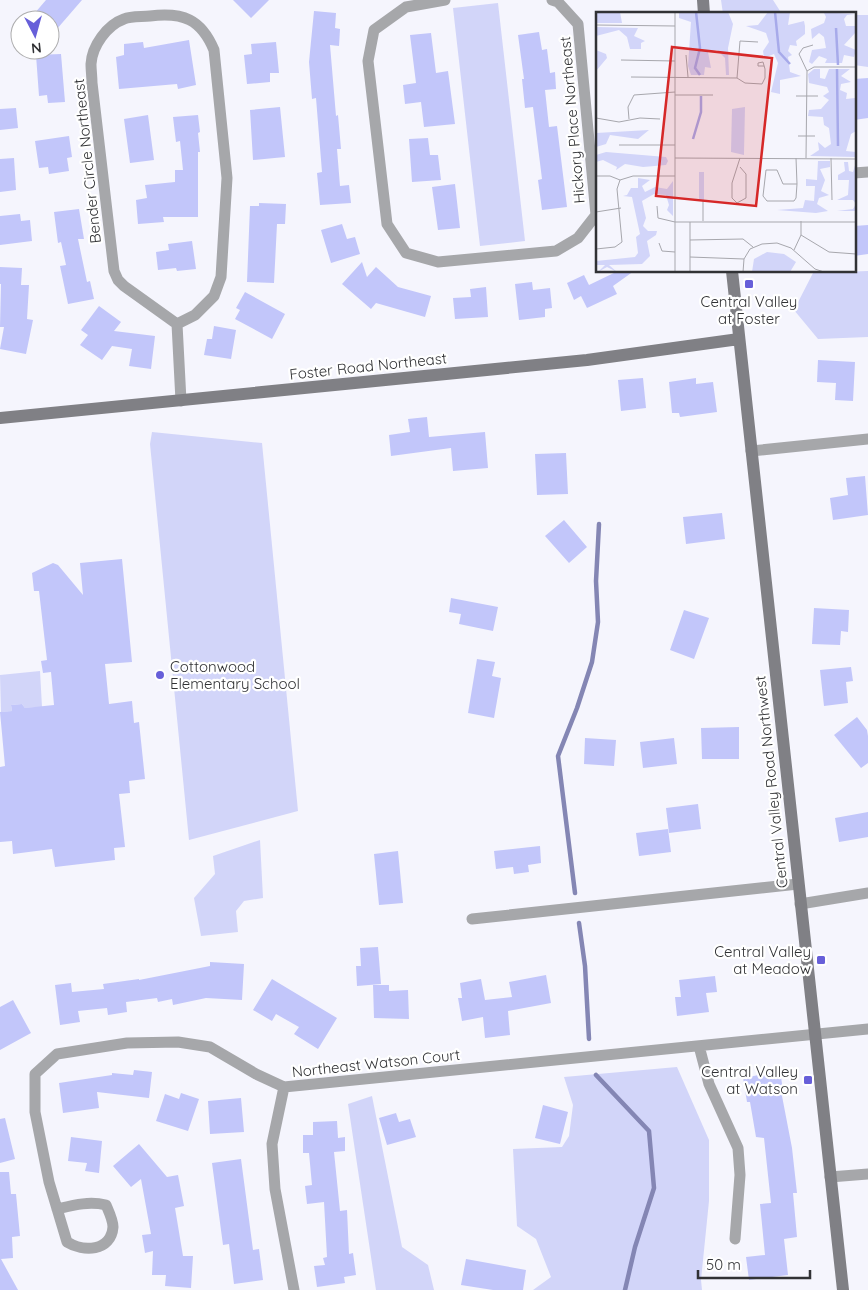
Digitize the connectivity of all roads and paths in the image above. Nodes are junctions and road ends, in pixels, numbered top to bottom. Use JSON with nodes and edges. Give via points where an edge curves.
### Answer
{"nodes":[{"id":1,"x":445,"y":0,"type":"edge"},
{"id":2,"x":552,"y":0,"type":"edge"},
{"id":3,"x":732,"y":272,"type":"edge"},
{"id":4,"x":177,"y":324,"type":"junction"},
{"id":5,"x":738,"y":339,"type":"junction"},
{"id":6,"x":181,"y":401,"type":"junction"},
{"id":7,"x":0,"y":418,"type":"edge"},
{"id":8,"x":868,"y":440,"type":"edge"},
{"id":9,"x":751,"y":451,"type":"junction"},
{"id":10,"x":798,"y":884,"type":"junction"},
{"id":11,"x":868,"y":893,"type":"edge"},
{"id":12,"x":800,"y":904,"type":"junction"},
{"id":13,"x":472,"y":919,"type":"dead end"},
{"id":14,"x":868,"y":1029,"type":"edge"},
{"id":15,"x":815,"y":1034,"type":"junction"},
{"id":16,"x":699,"y":1046,"type":"junction"},
{"id":17,"x":284,"y":1088,"type":"junction"},
{"id":18,"x":868,"y":1174,"type":"edge"},
{"id":19,"x":830,"y":1177,"type":"junction"},
{"id":20,"x":57,"y":1209,"type":"junction"},
{"id":21,"x":735,"y":1239,"type":"dead end"},
{"id":22,"x":294,"y":1290,"type":"edge"},
{"id":23,"x":843,"y":1290,"type":"edge"}],
"edges":[{"from":1,"to":2,"type":"street","name":"Hickory Place Northeast","via":[[406,7],[374,30],[368,61],[388,224],[406,253],[438,262],[556,251],[578,238],[596,215],[578,24],[558,2]]},
{"from":3,"to":5,"type":"main road","name":"Central Valley Road Northwest"},
{"from":4,"to":4,"type":"street","name":"Bender Circle Northeast","via":[[195,315],[214,296],[221,277],[227,178],[214,50],[207,34],[182,16],[167,14],[125,18],[102,36],[91,62],[114,271],[124,286]]},
{"from":4,"to":6,"type":"street"},
{"from":5,"to":6,"type":"main road","name":"Foster Road Northeast","via":[[587,360]]},
{"from":5,"to":9,"type":"main road","name":"Central Valley Road Northwest"},
{"from":6,"to":7,"type":"main road","name":"Foster Road Northeast"},
{"from":8,"to":9,"type":"street"},
{"from":9,"to":10,"type":"main road","name":"Central Valley Road Northwest"},
{"from":10,"to":12,"type":"main road","name":"Central Valley Road Northwest"},
{"from":10,"to":13,"type":"street"},
{"from":11,"to":12,"type":"street"},
{"from":12,"to":15,"type":"main road","name":"Central Valley Road Northwest"},
{"from":14,"to":15,"type":"street","name":"Northeast Watson Court"},
{"from":15,"to":16,"type":"street","name":"Northeast Watson Court"},
{"from":15,"to":19,"type":"main road","name":"Central Valley Road Northwest"},
{"from":16,"to":17,"type":"street","name":"Northeast Watson Court"},
{"from":16,"to":21,"type":"street","via":[[709,1084],[738,1148],[740,1175]]},
{"from":17,"to":20,"type":"street","name":"Northeast Watson Court","via":[[210,1047],[178,1042],[127,1043],[56,1054],[35,1074],[35,1112]]},
{"from":17,"to":22,"type":"street","via":[[272,1144],[275,1189]]},
{"from":18,"to":19,"type":"street"},
{"from":19,"to":23,"type":"main road","name":"Central Valley Road Northwest"},
{"from":20,"to":20,"type":"street","name":"Northeast Watson Court","via":[[67,1242],[76,1248],[92,1249],[105,1244],[111,1235],[113,1227],[106,1205],[82,1203]]}]}
